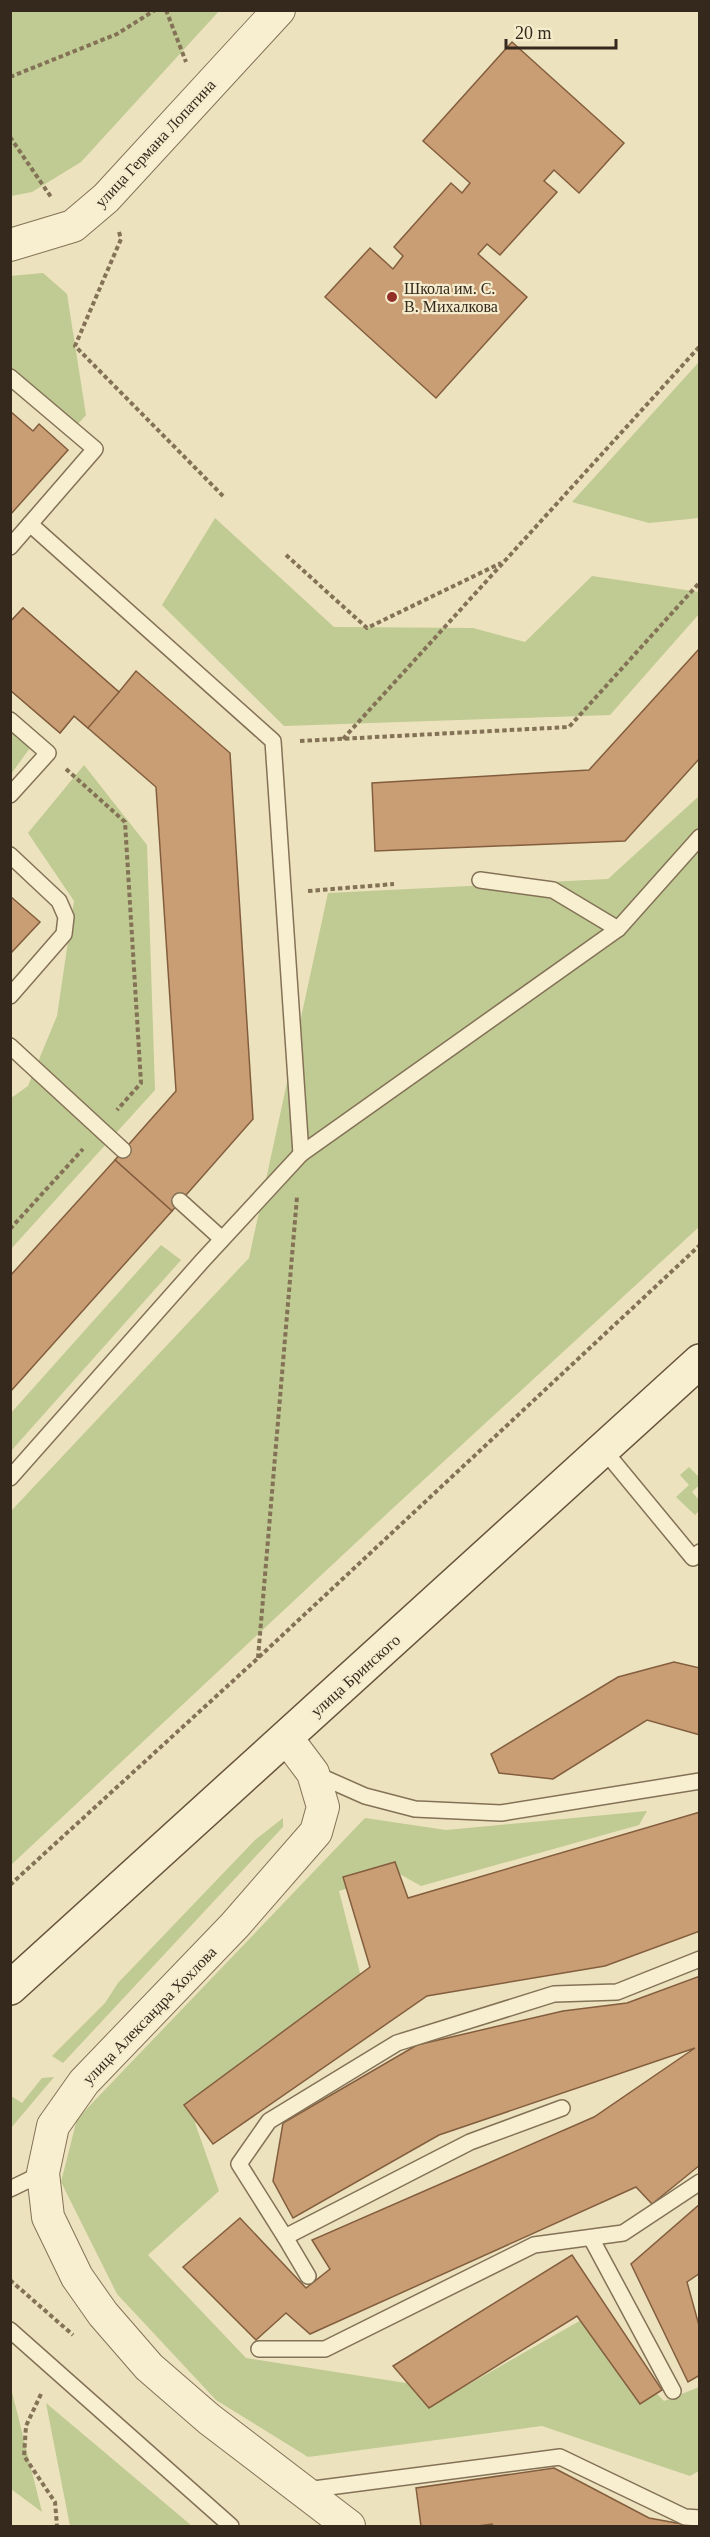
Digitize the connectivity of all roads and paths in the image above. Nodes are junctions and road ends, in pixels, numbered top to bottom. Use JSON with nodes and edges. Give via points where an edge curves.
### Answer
{"nodes":[{"id":1,"x":155,"y":10,"type":"edge"},
{"id":2,"x":166,"y":10,"type":"edge"},
{"id":3,"x":279,"y":10,"type":"edge"},
{"id":4,"x":189,"y":68,"type":"dead end"},
{"id":5,"x":10,"y":76,"type":"edge"},
{"id":6,"x":10,"y":137,"type":"edge"},
{"id":7,"x":106,"y":198,"type":"junction"},
{"id":8,"x":73,"y":226,"type":"junction"},
{"id":9,"x":10,"y":245,"type":"edge"},
{"id":10,"x":699,"y":346,"type":"edge"},
{"id":11,"x":10,"y":376,"type":"edge"},
{"id":12,"x":224,"y":497,"type":"dead end"},
{"id":13,"x":30,"y":524,"type":"junction"},
{"id":14,"x":10,"y":547,"type":"edge"},
{"id":15,"x":286,"y":555,"type":"dead end"},
{"id":16,"x":504,"y":562,"type":"junction"},
{"id":17,"x":699,"y":582,"type":"edge"},
{"id":18,"x":10,"y":720,"type":"edge"},
{"id":19,"x":343,"y":739,"type":"junction"},
{"id":20,"x":273,"y":741,"type":"junction"},
{"id":21,"x":48,"y":753,"type":"junction"},
{"id":22,"x":10,"y":795,"type":"edge"},
{"id":23,"x":699,"y":837,"type":"edge"},
{"id":24,"x":10,"y":855,"type":"edge"},
{"id":25,"x":480,"y":880,"type":"dead end"},
{"id":26,"x":394,"y":884,"type":"dead end"},
{"id":27,"x":283,"y":893,"type":"junction"},
{"id":28,"x":618,"y":929,"type":"junction"},
{"id":29,"x":10,"y":996,"type":"edge"},
{"id":30,"x":10,"y":1046,"type":"edge"},
{"id":31,"x":101,"y":1129,"type":"junction"},
{"id":32,"x":123,"y":1149,"type":"dead end"},
{"id":33,"x":301,"y":1154,"type":"junction"},
{"id":34,"x":180,"y":1201,"type":"dead end"},
{"id":35,"x":10,"y":1229,"type":"edge"},
{"id":36,"x":222,"y":1239,"type":"junction"},
{"id":37,"x":699,"y":1245,"type":"edge"},
{"id":38,"x":699,"y":1361,"type":"edge"},
{"id":39,"x":603,"y":1449,"type":"junction"},
{"id":40,"x":10,"y":1478,"type":"edge"},
{"id":41,"x":699,"y":1552,"type":"edge"},
{"id":42,"x":258,"y":1658,"type":"junction"},
{"id":43,"x":286,"y":1737,"type":"junction"},
{"id":44,"x":313,"y":1773,"type":"junction"},
{"id":45,"x":699,"y":1781,"type":"edge"},
{"id":46,"x":10,"y":1885,"type":"edge"},
{"id":47,"x":699,"y":1959,"type":"edge"},
{"id":48,"x":10,"y":1988,"type":"edge"},
{"id":49,"x":562,"y":2108,"type":"dead end"},
{"id":50,"x":43,"y":2173,"type":"junction"},
{"id":51,"x":699,"y":2181,"type":"edge"},
{"id":52,"x":10,"y":2189,"type":"edge"},
{"id":53,"x":285,"y":2237,"type":"junction"},
{"id":54,"x":591,"y":2238,"type":"junction"},
{"id":55,"x":308,"y":2276,"type":"dead end"},
{"id":56,"x":10,"y":2330,"type":"edge"},
{"id":57,"x":259,"y":2349,"type":"dead end"},
{"id":58,"x":56,"y":2371,"type":"junction"},
{"id":59,"x":673,"y":2391,"type":"dead end"},
{"id":60,"x":303,"y":2491,"type":"junction"},
{"id":61,"x":699,"y":2518,"type":"edge"},
{"id":62,"x":57,"y":2526,"type":"edge"},
{"id":63,"x":231,"y":2526,"type":"edge"},
{"id":64,"x":349,"y":2526,"type":"edge"}],
"edges":[{"from":1,"to":5,"type":"path","via":[[117,34]]},
{"from":2,"to":4,"type":"path"},
{"from":3,"to":7,"type":"street","name":"улица Германа Лопатина"},
{"from":6,"to":8,"type":"path"},
{"from":7,"to":8,"type":"street","name":"улица Германа Лопатина"},
{"from":7,"to":12,"type":"path","via":[[121,239],[75,346]]},
{"from":8,"to":9,"type":"street","name":"улица Германа Лопатина"},
{"from":10,"to":16,"type":"path"},
{"from":11,"to":13,"type":"lane","via":[[95,448]]},
{"from":13,"to":14,"type":"lane"},
{"from":13,"to":20,"type":"lane"},
{"from":15,"to":16,"type":"path","via":[[367,628]]},
{"from":16,"to":19,"type":"path"},
{"from":17,"to":19,"type":"path","via":[[569,727]]},
{"from":18,"to":21,"type":"lane"},
{"from":19,"to":20,"type":"path"},
{"from":20,"to":27,"type":"lane"},
{"from":21,"to":22,"type":"lane"},
{"from":21,"to":31,"type":"path","via":[[125,822],[141,1083]]},
{"from":23,"to":28,"type":"lane"},
{"from":24,"to":29,"type":"lane","via":[[59,901],[66,917],[64,934]]},
{"from":25,"to":28,"type":"lane","via":[[553,890]]},
{"from":26,"to":27,"type":"path"},
{"from":27,"to":33,"type":"lane"},
{"from":28,"to":33,"type":"lane"},
{"from":30,"to":31,"type":"lane"},
{"from":31,"to":32,"type":"lane"},
{"from":31,"to":35,"type":"path"},
{"from":33,"to":36,"type":"lane"},
{"from":33,"to":42,"type":"path"},
{"from":34,"to":36,"type":"lane"},
{"from":36,"to":40,"type":"lane"},
{"from":37,"to":42,"type":"path"},
{"from":38,"to":39,"type":"main road","name":"улица Бринского"},
{"from":39,"to":41,"type":"lane","via":[[693,1558]]},
{"from":39,"to":43,"type":"main road","name":"улица Бринского"},
{"from":42,"to":46,"type":"path"},
{"from":43,"to":44,"type":"street","name":"улица Александра Хохлова"},
{"from":43,"to":48,"type":"main road","name":"улица Бринского"},
{"from":44,"to":45,"type":"lane","via":[[365,1796],[415,1809],[501,1813]]},
{"from":44,"to":50,"type":"street","name":"улица Александра Хохлова","via":[[323,1807],[316,1832],[235,1925],[84,2082],[53,2126]]},
{"from":47,"to":53,"type":"lane","via":[[617,1992],[554,1994],[397,2043],[269,2121],[239,2164]]},
{"from":49,"to":53,"type":"lane","via":[[470,2142]]},
{"from":50,"to":52,"type":"lane"},
{"from":50,"to":60,"type":"street","name":"улица Александра Хохлова","via":[[48,2217],[77,2277],[103,2314],[149,2367]]},
{"from":51,"to":54,"type":"lane","via":[[623,2233]]},
{"from":53,"to":55,"type":"lane"},
{"from":54,"to":57,"type":"lane","via":[[534,2245],[325,2349]]},
{"from":54,"to":59,"type":"lane"},
{"from":56,"to":58,"type":"lane"},
{"from":58,"to":62,"type":"path","via":[[26,2426],[24,2456],[55,2502]]},
{"from":58,"to":63,"type":"lane"},
{"from":60,"to":61,"type":"lane","via":[[560,2457],[685,2517]]},
{"from":60,"to":64,"type":"street","name":"улица Александра Хохлова"}]}
